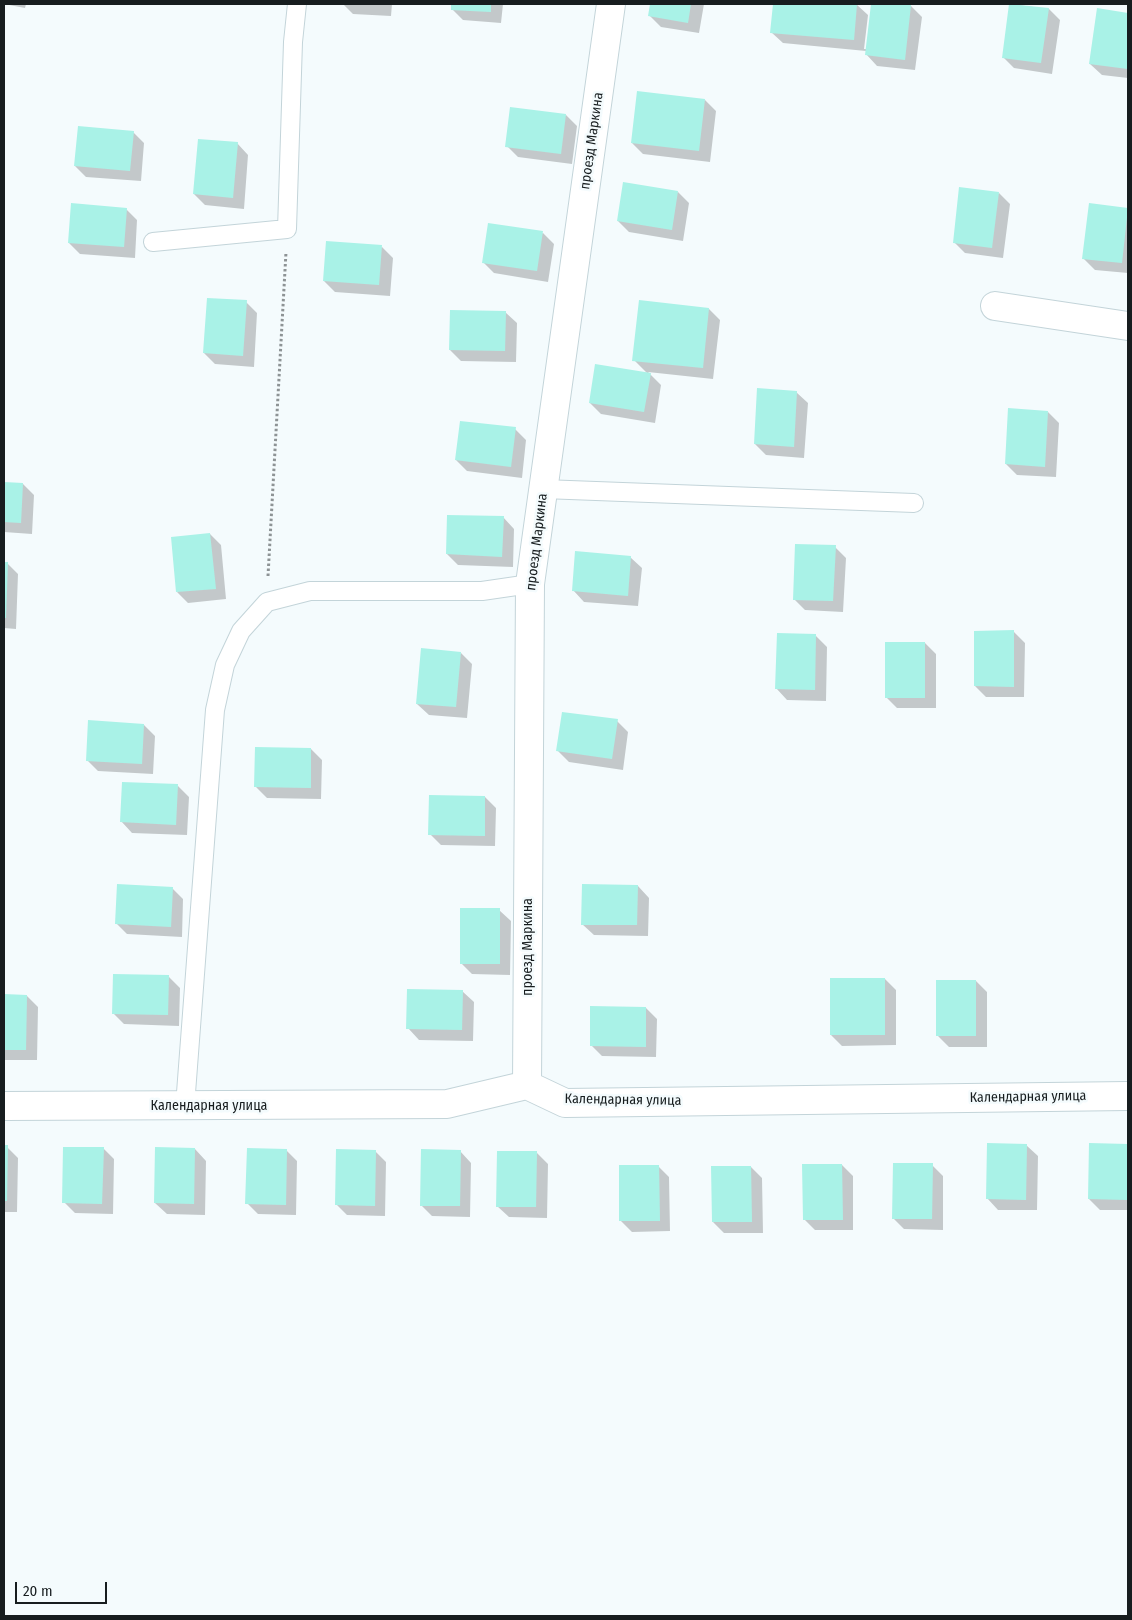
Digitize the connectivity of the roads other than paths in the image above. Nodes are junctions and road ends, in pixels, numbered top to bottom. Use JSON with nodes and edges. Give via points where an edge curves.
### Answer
{"nodes":[{"id":1,"x":296,"y":4,"type":"edge"},
{"id":2,"x":611,"y":4,"type":"edge"},
{"id":3,"x":153,"y":242,"type":"dead end"},
{"id":4,"x":995,"y":306,"type":"dead end"},
{"id":5,"x":1128,"y":326,"type":"edge"},
{"id":6,"x":543,"y":489,"type":"junction"},
{"id":7,"x":914,"y":503,"type":"dead end"},
{"id":8,"x":530,"y":584,"type":"junction"},
{"id":9,"x":526,"y":1086,"type":"junction"},
{"id":10,"x":1128,"y":1096,"type":"edge"},
{"id":11,"x":4,"y":1106,"type":"edge"},
{"id":12,"x":185,"y":1106,"type":"junction"}],
"edges":[{"from":1,"to":3,"type":"lane","via":[[287,229]]},
{"from":2,"to":6,"type":"street","name":"проезд Маркина"},
{"from":4,"to":5,"type":"street"},
{"from":6,"to":7,"type":"lane"},
{"from":6,"to":8,"type":"street","name":"проезд Маркина"},
{"from":8,"to":9,"type":"street","name":"проезд Маркина"},
{"from":8,"to":12,"type":"lane","via":[[482,591],[310,592],[266,602],[241,631],[225,665],[215,710]]},
{"from":9,"to":10,"type":"street","name":"Календарная улица","via":[[566,1102]]},
{"from":9,"to":12,"type":"street","name":"Календарная улица","via":[[447,1104]]},
{"from":11,"to":12,"type":"street","name":"Календарная улица"}]}
